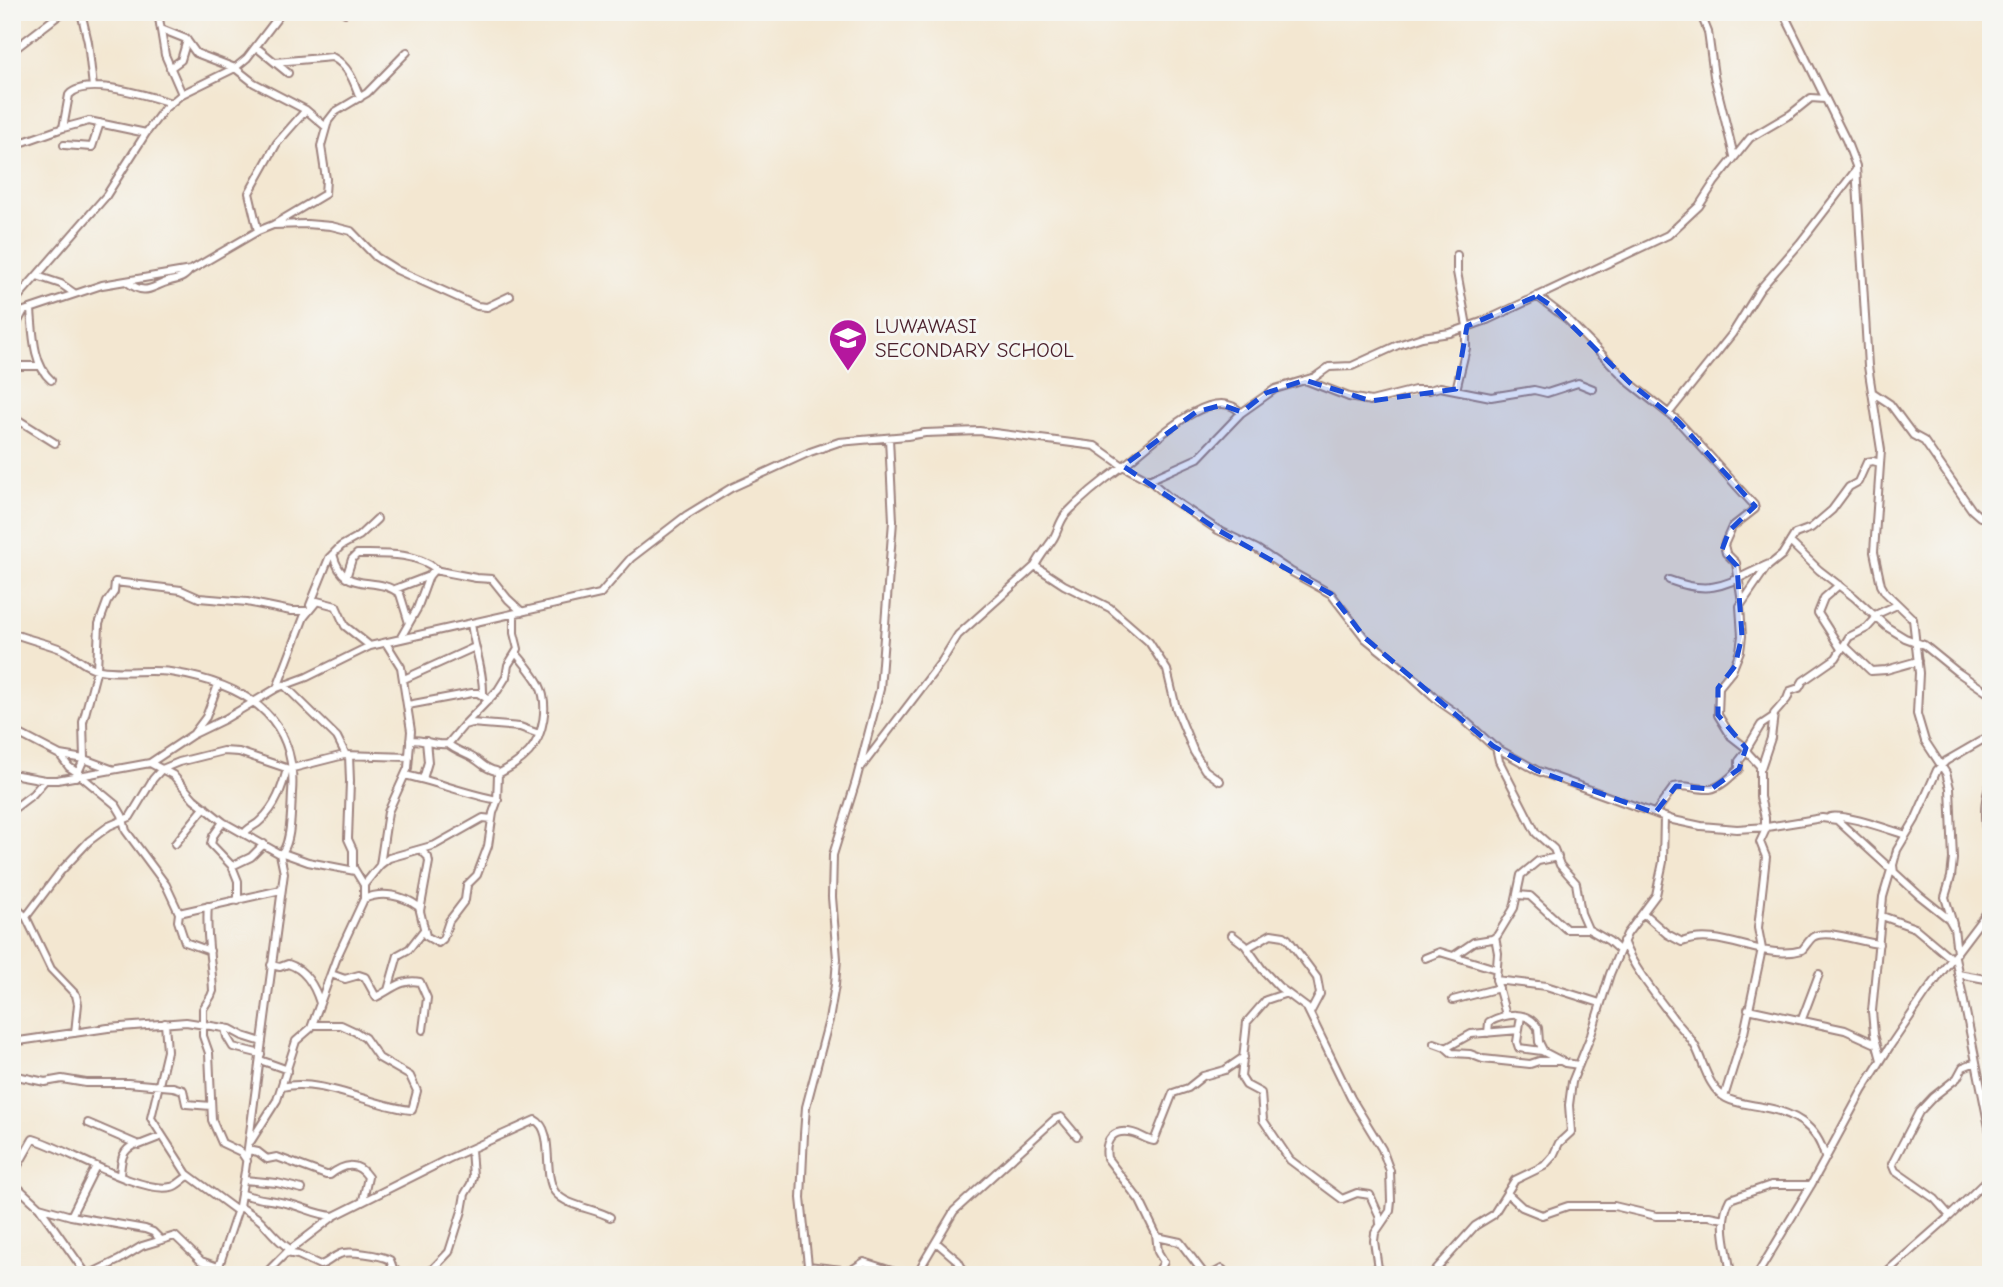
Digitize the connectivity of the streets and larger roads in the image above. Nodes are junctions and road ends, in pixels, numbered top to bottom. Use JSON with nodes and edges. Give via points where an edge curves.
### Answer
{"nodes":[{"id":1,"x":63,"y":12,"type":"edge"},
{"id":2,"x":81,"y":12,"type":"edge"},
{"id":3,"x":158,"y":12,"type":"edge"},
{"id":4,"x":282,"y":12,"type":"edge"},
{"id":5,"x":1700,"y":12,"type":"edge"},
{"id":6,"x":1783,"y":12,"type":"edge"},
{"id":7,"x":161,"y":29,"type":"junction"},
{"id":8,"x":187,"y":40,"type":"junction"},
{"id":9,"x":256,"y":47,"type":"junction"},
{"id":10,"x":12,"y":51,"type":"edge"},
{"id":11,"x":407,"y":52,"type":"dead end"},
{"id":12,"x":276,"y":62,"type":"junction"},
{"id":13,"x":170,"y":68,"type":"junction"},
{"id":14,"x":235,"y":68,"type":"junction"},
{"id":15,"x":288,"y":73,"type":"dead end"},
{"id":16,"x":93,"y":87,"type":"junction"},
{"id":17,"x":182,"y":94,"type":"junction"},
{"id":18,"x":359,"y":98,"type":"junction"},
{"id":19,"x":1825,"y":99,"type":"junction"},
{"id":20,"x":171,"y":103,"type":"junction"},
{"id":21,"x":306,"y":110,"type":"junction"},
{"id":22,"x":100,"y":123,"type":"junction"},
{"id":23,"x":326,"y":127,"type":"junction"},
{"id":24,"x":63,"y":128,"type":"junction"},
{"id":25,"x":146,"y":133,"type":"junction"},
{"id":26,"x":64,"y":145,"type":"dead end"},
{"id":27,"x":12,"y":146,"type":"edge"},
{"id":28,"x":1734,"y":156,"type":"junction"},
{"id":29,"x":1856,"y":170,"type":"junction"},
{"id":30,"x":273,"y":225,"type":"junction"},
{"id":31,"x":258,"y":230,"type":"junction"},
{"id":32,"x":1457,"y":255,"type":"dead end"},
{"id":33,"x":191,"y":270,"type":"junction"},
{"id":34,"x":37,"y":276,"type":"junction"},
{"id":35,"x":127,"y":282,"type":"junction"},
{"id":36,"x":74,"y":293,"type":"junction"},
{"id":37,"x":510,"y":296,"type":"dead end"},
{"id":38,"x":1537,"y":296,"type":"junction"},
{"id":39,"x":12,"y":304,"type":"edge"},
{"id":40,"x":31,"y":310,"type":"junction"},
{"id":41,"x":23,"y":312,"type":"junction"},
{"id":42,"x":12,"y":315,"type":"edge"},
{"id":43,"x":1467,"y":327,"type":"junction"},
{"id":44,"x":12,"y":333,"type":"edge"},
{"id":45,"x":12,"y":366,"type":"edge"},
{"id":46,"x":40,"y":366,"type":"junction"},
{"id":47,"x":51,"y":380,"type":"dead end"},
{"id":48,"x":1305,"y":380,"type":"junction"},
{"id":49,"x":1592,"y":389,"type":"dead end"},
{"id":50,"x":1456,"y":390,"type":"junction"},
{"id":51,"x":1871,"y":391,"type":"junction"},
{"id":52,"x":1241,"y":413,"type":"junction"},
{"id":53,"x":1669,"y":413,"type":"junction"},
{"id":54,"x":12,"y":415,"type":"edge"},
{"id":55,"x":889,"y":438,"type":"junction"},
{"id":56,"x":55,"y":443,"type":"dead end"},
{"id":57,"x":1880,"y":463,"type":"junction"},
{"id":58,"x":1123,"y":466,"type":"junction"},
{"id":59,"x":1149,"y":480,"type":"junction"},
{"id":60,"x":1991,"y":518,"type":"edge"},
{"id":61,"x":377,"y":519,"type":"dead end"},
{"id":62,"x":1790,"y":542,"type":"junction"},
{"id":63,"x":334,"y":554,"type":"junction"},
{"id":64,"x":1773,"y":562,"type":"junction"},
{"id":65,"x":1035,"y":566,"type":"junction"},
{"id":66,"x":437,"y":570,"type":"junction"},
{"id":67,"x":429,"y":576,"type":"junction"},
{"id":68,"x":346,"y":578,"type":"junction"},
{"id":69,"x":1737,"y":578,"type":"junction"},
{"id":70,"x":1669,"y":580,"type":"dead end"},
{"id":71,"x":1839,"y":585,"type":"junction"},
{"id":72,"x":394,"y":590,"type":"junction"},
{"id":73,"x":1742,"y":603,"type":"junction"},
{"id":74,"x":1897,"y":605,"type":"junction"},
{"id":75,"x":308,"y":610,"type":"junction"},
{"id":76,"x":522,"y":612,"type":"junction"},
{"id":77,"x":514,"y":614,"type":"junction"},
{"id":78,"x":1876,"y":616,"type":"junction"},
{"id":79,"x":409,"y":623,"type":"junction"},
{"id":80,"x":471,"y":624,"type":"junction"},
{"id":81,"x":12,"y":633,"type":"edge"},
{"id":82,"x":400,"y":639,"type":"junction"},
{"id":83,"x":1917,"y":641,"type":"junction"},
{"id":84,"x":386,"y":643,"type":"junction"},
{"id":85,"x":370,"y":646,"type":"junction"},
{"id":86,"x":1842,"y":647,"type":"junction"},
{"id":87,"x":475,"y":648,"type":"junction"},
{"id":88,"x":516,"y":653,"type":"junction"},
{"id":89,"x":1918,"y":661,"type":"junction"},
{"id":90,"x":97,"y":669,"type":"junction"},
{"id":91,"x":404,"y":679,"type":"junction"},
{"id":92,"x":218,"y":685,"type":"junction"},
{"id":93,"x":280,"y":686,"type":"junction"},
{"id":94,"x":1991,"y":695,"type":"edge"},
{"id":95,"x":486,"y":698,"type":"junction"},
{"id":96,"x":254,"y":701,"type":"junction"},
{"id":97,"x":408,"y":705,"type":"junction"},
{"id":98,"x":1773,"y":717,"type":"junction"},
{"id":99,"x":465,"y":724,"type":"junction"},
{"id":100,"x":12,"y":730,"type":"edge"},
{"id":101,"x":539,"y":734,"type":"junction"},
{"id":102,"x":192,"y":735,"type":"junction"},
{"id":103,"x":1991,"y":735,"type":"edge"},
{"id":104,"x":410,"y":740,"type":"junction"},
{"id":105,"x":426,"y":741,"type":"junction"},
{"id":106,"x":448,"y":744,"type":"junction"},
{"id":107,"x":1496,"y":747,"type":"junction"},
{"id":108,"x":1746,"y":751,"type":"junction"},
{"id":109,"x":60,"y":755,"type":"junction"},
{"id":110,"x":347,"y":755,"type":"junction"},
{"id":111,"x":409,"y":757,"type":"junction"},
{"id":112,"x":84,"y":759,"type":"junction"},
{"id":113,"x":150,"y":763,"type":"junction"},
{"id":114,"x":1941,"y":765,"type":"junction"},
{"id":115,"x":290,"y":768,"type":"junction"},
{"id":116,"x":162,"y":769,"type":"junction"},
{"id":117,"x":113,"y":770,"type":"junction"},
{"id":118,"x":859,"y":770,"type":"junction"},
{"id":119,"x":1760,"y":770,"type":"junction"},
{"id":120,"x":12,"y":774,"type":"edge"},
{"id":121,"x":498,"y":774,"type":"junction"},
{"id":122,"x":79,"y":775,"type":"junction"},
{"id":123,"x":405,"y":775,"type":"junction"},
{"id":124,"x":423,"y":779,"type":"junction"},
{"id":125,"x":45,"y":780,"type":"junction"},
{"id":126,"x":1220,"y":781,"type":"dead end"},
{"id":127,"x":1991,"y":783,"type":"edge"},
{"id":128,"x":498,"y":800,"type":"junction"},
{"id":129,"x":205,"y":807,"type":"junction"},
{"id":130,"x":12,"y":810,"type":"edge"},
{"id":131,"x":1655,"y":813,"type":"junction"},
{"id":132,"x":1664,"y":817,"type":"junction"},
{"id":133,"x":1828,"y":818,"type":"junction"},
{"id":134,"x":492,"y":819,"type":"junction"},
{"id":135,"x":124,"y":820,"type":"junction"},
{"id":136,"x":223,"y":822,"type":"junction"},
{"id":137,"x":1766,"y":827,"type":"junction"},
{"id":138,"x":244,"y":834,"type":"junction"},
{"id":139,"x":1906,"y":835,"type":"junction"},
{"id":140,"x":175,"y":844,"type":"dead end"},
{"id":141,"x":264,"y":844,"type":"junction"},
{"id":142,"x":421,"y":850,"type":"junction"},
{"id":143,"x":1991,"y":850,"type":"edge"},
{"id":144,"x":281,"y":853,"type":"junction"},
{"id":145,"x":1558,"y":858,"type":"junction"},
{"id":146,"x":380,"y":864,"type":"junction"},
{"id":147,"x":232,"y":866,"type":"junction"},
{"id":148,"x":355,"y":871,"type":"junction"},
{"id":149,"x":1893,"y":872,"type":"junction"},
{"id":150,"x":364,"y":885,"type":"junction"},
{"id":151,"x":281,"y":890,"type":"junction"},
{"id":152,"x":1518,"y":895,"type":"junction"},
{"id":153,"x":363,"y":899,"type":"junction"},
{"id":154,"x":238,"y":901,"type":"junction"},
{"id":155,"x":12,"y":904,"type":"edge"},
{"id":156,"x":208,"y":906,"type":"junction"},
{"id":157,"x":1991,"y":907,"type":"edge"},
{"id":158,"x":420,"y":911,"type":"junction"},
{"id":159,"x":179,"y":913,"type":"junction"},
{"id":160,"x":1643,"y":913,"type":"junction"},
{"id":161,"x":1882,"y":916,"type":"junction"},
{"id":162,"x":26,"y":917,"type":"junction"},
{"id":163,"x":1953,"y":926,"type":"junction"},
{"id":164,"x":1588,"y":929,"type":"junction"},
{"id":165,"x":423,"y":931,"type":"junction"},
{"id":166,"x":1232,"y":935,"type":"dead end"},
{"id":167,"x":1495,"y":937,"type":"junction"},
{"id":168,"x":1623,"y":942,"type":"junction"},
{"id":169,"x":1879,"y":944,"type":"junction"},
{"id":170,"x":1247,"y":948,"type":"junction"},
{"id":171,"x":1762,"y":949,"type":"junction"},
{"id":172,"x":1619,"y":950,"type":"junction"},
{"id":173,"x":210,"y":951,"type":"junction"},
{"id":174,"x":1455,"y":955,"type":"junction"},
{"id":175,"x":1955,"y":956,"type":"junction"},
{"id":176,"x":1425,"y":958,"type":"dead end"},
{"id":177,"x":271,"y":965,"type":"junction"},
{"id":178,"x":1496,"y":969,"type":"junction"},
{"id":179,"x":331,"y":974,"type":"junction"},
{"id":180,"x":1819,"y":974,"type":"dead end"},
{"id":181,"x":1958,"y":974,"type":"junction"},
{"id":182,"x":1991,"y":980,"type":"edge"},
{"id":183,"x":1498,"y":984,"type":"junction"},
{"id":184,"x":388,"y":990,"type":"junction"},
{"id":185,"x":1287,"y":993,"type":"junction"},
{"id":186,"x":1453,"y":1000,"type":"dead end"},
{"id":187,"x":1600,"y":1003,"type":"junction"},
{"id":188,"x":320,"y":1005,"type":"junction"},
{"id":189,"x":1748,"y":1009,"type":"junction"},
{"id":190,"x":1310,"y":1013,"type":"junction"},
{"id":191,"x":1506,"y":1015,"type":"junction"},
{"id":192,"x":1521,"y":1016,"type":"junction"},
{"id":193,"x":1802,"y":1019,"type":"junction"},
{"id":194,"x":165,"y":1023,"type":"junction"},
{"id":195,"x":204,"y":1024,"type":"junction"},
{"id":196,"x":313,"y":1024,"type":"junction"},
{"id":197,"x":225,"y":1028,"type":"junction"},
{"id":198,"x":424,"y":1030,"type":"dead end"},
{"id":199,"x":1519,"y":1030,"type":"junction"},
{"id":200,"x":75,"y":1033,"type":"junction"},
{"id":201,"x":1488,"y":1033,"type":"junction"},
{"id":202,"x":12,"y":1042,"type":"edge"},
{"id":203,"x":262,"y":1042,"type":"junction"},
{"id":204,"x":1434,"y":1043,"type":"dead end"},
{"id":205,"x":1876,"y":1044,"type":"junction"},
{"id":206,"x":1446,"y":1048,"type":"junction"},
{"id":207,"x":1544,"y":1052,"type":"junction"},
{"id":208,"x":260,"y":1057,"type":"junction"},
{"id":209,"x":1244,"y":1057,"type":"junction"},
{"id":210,"x":1881,"y":1060,"type":"junction"},
{"id":211,"x":1560,"y":1061,"type":"junction"},
{"id":212,"x":1976,"y":1062,"type":"junction"},
{"id":213,"x":1579,"y":1065,"type":"junction"},
{"id":214,"x":288,"y":1070,"type":"junction"},
{"id":215,"x":12,"y":1075,"type":"edge"},
{"id":216,"x":158,"y":1086,"type":"junction"},
{"id":217,"x":282,"y":1087,"type":"junction"},
{"id":218,"x":1991,"y":1092,"type":"edge"},
{"id":219,"x":1724,"y":1097,"type":"junction"},
{"id":220,"x":1983,"y":1097,"type":"junction"},
{"id":221,"x":211,"y":1106,"type":"junction"},
{"id":222,"x":88,"y":1123,"type":"dead end"},
{"id":223,"x":162,"y":1136,"type":"junction"},
{"id":224,"x":1077,"y":1136,"type":"dead end"},
{"id":225,"x":1991,"y":1137,"type":"edge"},
{"id":226,"x":136,"y":1144,"type":"junction"},
{"id":227,"x":249,"y":1147,"type":"junction"},
{"id":228,"x":471,"y":1149,"type":"junction"},
{"id":229,"x":1825,"y":1158,"type":"junction"},
{"id":230,"x":247,"y":1161,"type":"junction"},
{"id":231,"x":96,"y":1166,"type":"junction"},
{"id":232,"x":12,"y":1176,"type":"edge"},
{"id":233,"x":120,"y":1176,"type":"junction"},
{"id":234,"x":189,"y":1176,"type":"junction"},
{"id":235,"x":1991,"y":1176,"type":"edge"},
{"id":236,"x":244,"y":1180,"type":"junction"},
{"id":237,"x":12,"y":1182,"type":"edge"},
{"id":238,"x":1811,"y":1185,"type":"junction"},
{"id":239,"x":302,"y":1189,"type":"dead end"},
{"id":240,"x":241,"y":1193,"type":"junction"},
{"id":241,"x":1507,"y":1194,"type":"junction"},
{"id":242,"x":363,"y":1200,"type":"junction"},
{"id":243,"x":39,"y":1207,"type":"junction"},
{"id":244,"x":238,"y":1208,"type":"junction"},
{"id":245,"x":71,"y":1216,"type":"junction"},
{"id":246,"x":334,"y":1216,"type":"junction"},
{"id":247,"x":1950,"y":1216,"type":"junction"},
{"id":248,"x":610,"y":1217,"type":"dead end"},
{"id":249,"x":1724,"y":1219,"type":"junction"},
{"id":250,"x":1380,"y":1225,"type":"junction"},
{"id":251,"x":1157,"y":1237,"type":"junction"},
{"id":252,"x":161,"y":1240,"type":"junction"},
{"id":253,"x":936,"y":1242,"type":"junction"},
{"id":254,"x":288,"y":1251,"type":"junction"},
{"id":255,"x":808,"y":1266,"type":"junction"},
{"id":256,"x":218,"y":1267,"type":"junction"},
{"id":257,"x":85,"y":1274,"type":"edge"},
{"id":258,"x":216,"y":1275,"type":"edge"},
{"id":259,"x":264,"y":1275,"type":"edge"},
{"id":260,"x":401,"y":1275,"type":"edge"},
{"id":261,"x":427,"y":1275,"type":"edge"},
{"id":262,"x":809,"y":1275,"type":"edge"},
{"id":263,"x":904,"y":1275,"type":"edge"},
{"id":264,"x":916,"y":1275,"type":"edge"},
{"id":265,"x":966,"y":1275,"type":"edge"},
{"id":266,"x":1156,"y":1275,"type":"edge"},
{"id":267,"x":1205,"y":1275,"type":"edge"},
{"id":268,"x":1211,"y":1275,"type":"edge"},
{"id":269,"x":1228,"y":1275,"type":"edge"},
{"id":270,"x":1379,"y":1275,"type":"edge"},
{"id":271,"x":1431,"y":1275,"type":"edge"},
{"id":272,"x":1731,"y":1275,"type":"edge"},
{"id":273,"x":1757,"y":1275,"type":"edge"},
{"id":274,"x":1883,"y":1275,"type":"edge"}],
"edges":[{"from":1,"to":10,"type":"street"},
{"from":2,"to":16,"type":"street"},
{"from":3,"to":7,"type":"street"},
{"from":4,"to":9,"type":"street"},
{"from":5,"to":28,"type":"street"},
{"from":6,"to":19,"type":"street"},
{"from":7,"to":8,"type":"street"},
{"from":7,"to":13,"type":"street"},
{"from":8,"to":13,"type":"street","via":[[181,60]]},
{"from":8,"to":14,"type":"street","via":[[196,53]]},
{"from":9,"to":12,"type":"street"},
{"from":9,"to":14,"type":"street"},
{"from":11,"to":18,"type":"street"},
{"from":12,"to":15,"type":"street"},
{"from":12,"to":18,"type":"street","via":[[332,57],[349,73]]},
{"from":13,"to":17,"type":"street"},
{"from":14,"to":17,"type":"street"},
{"from":14,"to":21,"type":"street"},
{"from":16,"to":20,"type":"street","via":[[141,93]]},
{"from":16,"to":24,"type":"street","via":[[69,95]]},
{"from":17,"to":20,"type":"street"},
{"from":18,"to":23,"type":"street","via":[[335,112]]},
{"from":19,"to":28,"type":"street","via":[[1811,98],[1750,138]]},
{"from":19,"to":29,"type":"street"},
{"from":20,"to":25,"type":"street"},
{"from":21,"to":23,"type":"street"},
{"from":21,"to":31,"type":"street","via":[[276,144],[249,192]]},
{"from":22,"to":24,"type":"street","via":[[78,122]]},
{"from":22,"to":25,"type":"street"},
{"from":22,"to":26,"type":"street","via":[[92,147]]},
{"from":23,"to":30,"type":"street","via":[[321,146],[325,194]]},
{"from":24,"to":27,"type":"street"},
{"from":25,"to":34,"type":"street","via":[[106,196]]},
{"from":28,"to":38,"type":"street","via":[[1699,206],[1676,229]]},
{"from":29,"to":51,"type":"street"},
{"from":29,"to":53,"type":"street","via":[[1760,289],[1732,334]]},
{"from":30,"to":31,"type":"street"},
{"from":30,"to":37,"type":"street","via":[[351,231],[376,257],[397,270],[477,306],[487,307]]},
{"from":31,"to":33,"type":"street"},
{"from":32,"to":43,"type":"street"},
{"from":33,"to":35,"type":"street"},
{"from":33,"to":35,"type":"street","via":[[183,278],[149,290]]},
{"from":34,"to":36,"type":"street"},
{"from":34,"to":39,"type":"street"},
{"from":35,"to":36,"type":"street"},
{"from":36,"to":40,"type":"street"},
{"from":38,"to":43,"type":"street"},
{"from":38,"to":53,"type":"street"},
{"from":40,"to":41,"type":"street"},
{"from":40,"to":46,"type":"street"},
{"from":41,"to":42,"type":"street"},
{"from":41,"to":44,"type":"street"},
{"from":43,"to":48,"type":"street","via":[[1398,345]]},
{"from":43,"to":50,"type":"street"},
{"from":45,"to":46,"type":"street"},
{"from":46,"to":47,"type":"street"},
{"from":48,"to":50,"type":"street","via":[[1371,401],[1440,387]]},
{"from":48,"to":52,"type":"street","via":[[1275,388]]},
{"from":49,"to":50,"type":"street","via":[[1578,383],[1547,393],[1534,390],[1491,397]]},
{"from":51,"to":57,"type":"street","via":[[1880,432]]},
{"from":51,"to":60,"type":"street","via":[[1924,441],[1972,510]]},
{"from":52,"to":58,"type":"street","via":[[1222,404],[1196,412]]},
{"from":52,"to":59,"type":"street","via":[[1198,458]]},
{"from":53,"to":69,"type":"street","via":[[1755,506],[1724,541],[1724,550],[1736,563]]},
{"from":54,"to":56,"type":"street"},
{"from":55,"to":58,"type":"street","via":[[979,431],[1095,446]]},
{"from":55,"to":76,"type":"street","via":[[826,446],[731,488],[653,539],[621,567],[600,594]]},
{"from":55,"to":118,"type":"street","via":[[893,521],[883,669]]},
{"from":57,"to":62,"type":"street","via":[[1867,462],[1858,482],[1832,510]]},
{"from":57,"to":74,"type":"street","via":[[1874,552],[1881,585]]},
{"from":58,"to":59,"type":"street"},
{"from":58,"to":65,"type":"street","via":[[1099,482],[1063,518]]},
{"from":59,"to":107,"type":"street","via":[[1218,530],[1331,594],[1364,638]]},
{"from":61,"to":63,"type":"street"},
{"from":62,"to":64,"type":"street"},
{"from":62,"to":71,"type":"street"},
{"from":63,"to":68,"type":"street"},
{"from":63,"to":75,"type":"street","via":[[327,560]]},
{"from":64,"to":69,"type":"street"},
{"from":64,"to":73,"type":"street"},
{"from":65,"to":118,"type":"street","via":[[954,641]]},
{"from":65,"to":126,"type":"street","via":[[1110,608],[1149,642],[1167,670],[1194,752],[1205,770]]},
{"from":66,"to":67,"type":"street"},
{"from":66,"to":68,"type":"street","via":[[417,558],[357,554]]},
{"from":66,"to":76,"type":"street","via":[[492,579]]},
{"from":67,"to":72,"type":"street"},
{"from":67,"to":79,"type":"street"},
{"from":68,"to":72,"type":"street"},
{"from":69,"to":70,"type":"street","via":[[1703,589]]},
{"from":69,"to":73,"type":"street"},
{"from":71,"to":78,"type":"street"},
{"from":71,"to":86,"type":"street","via":[[1824,597],[1818,613]]},
{"from":72,"to":79,"type":"street","via":[[401,594]]},
{"from":73,"to":108,"type":"street","via":[[1740,652],[1719,687],[1717,709],[1721,723]]},
{"from":74,"to":78,"type":"street"},
{"from":74,"to":83,"type":"street","via":[[1913,619]]},
{"from":75,"to":85,"type":"street","via":[[320,601],[336,606],[345,626]]},
{"from":75,"to":90,"type":"street","via":[[199,598],[181,590],[115,582],[99,624]]},
{"from":75,"to":93,"type":"street"},
{"from":76,"to":77,"type":"street"},
{"from":77,"to":80,"type":"street"},
{"from":77,"to":88,"type":"street"},
{"from":78,"to":83,"type":"street"},
{"from":78,"to":86,"type":"street"},
{"from":79,"to":82,"type":"street"},
{"from":80,"to":82,"type":"street"},
{"from":80,"to":87,"type":"street"},
{"from":81,"to":90,"type":"street","via":[[59,648]]},
{"from":82,"to":84,"type":"street"},
{"from":83,"to":89,"type":"street"},
{"from":83,"to":94,"type":"street"},
{"from":84,"to":85,"type":"street"},
{"from":84,"to":91,"type":"street"},
{"from":85,"to":93,"type":"street"},
{"from":86,"to":89,"type":"street","via":[[1871,671]]},
{"from":86,"to":98,"type":"street","via":[[1832,662],[1790,691]]},
{"from":87,"to":91,"type":"street"},
{"from":87,"to":95,"type":"street"},
{"from":88,"to":95,"type":"street","via":[[504,682]]},
{"from":88,"to":101,"type":"street","via":[[541,690],[544,710]]},
{"from":89,"to":114,"type":"street","via":[[1917,714],[1925,741]]},
{"from":90,"to":92,"type":"street","via":[[170,672]]},
{"from":90,"to":112,"type":"street","via":[[83,722]]},
{"from":91,"to":97,"type":"street"},
{"from":92,"to":96,"type":"street"},
{"from":92,"to":102,"type":"street","via":[[206,716]]},
{"from":93,"to":96,"type":"street"},
{"from":93,"to":110,"type":"street","via":[[337,737]]},
{"from":95,"to":97,"type":"street","via":[[472,693]]},
{"from":95,"to":99,"type":"street"},
{"from":96,"to":102,"type":"street"},
{"from":96,"to":115,"type":"street","via":[[279,729]]},
{"from":97,"to":104,"type":"street"},
{"from":98,"to":108,"type":"street","via":[[1760,724]]},
{"from":98,"to":119,"type":"street"},
{"from":99,"to":101,"type":"street","via":[[520,727]]},
{"from":99,"to":106,"type":"street"},
{"from":100,"to":109,"type":"street"},
{"from":101,"to":121,"type":"street","via":[[524,757]]},
{"from":102,"to":113,"type":"street"},
{"from":103,"to":114,"type":"street"},
{"from":104,"to":105,"type":"street"},
{"from":104,"to":111,"type":"street"},
{"from":105,"to":106,"type":"street"},
{"from":105,"to":124,"type":"street","via":[[428,762]]},
{"from":106,"to":121,"type":"street"},
{"from":107,"to":131,"type":"street","via":[[1547,775]]},
{"from":107,"to":145,"type":"street","via":[[1536,833]]},
{"from":108,"to":119,"type":"street"},
{"from":108,"to":131,"type":"street","via":[[1739,769],[1721,784],[1711,789],[1674,787]]},
{"from":109,"to":112,"type":"street"},
{"from":109,"to":122,"type":"street"},
{"from":110,"to":111,"type":"street"},
{"from":110,"to":115,"type":"street"},
{"from":110,"to":148,"type":"street","via":[[348,826]]},
{"from":111,"to":123,"type":"street"},
{"from":112,"to":117,"type":"street"},
{"from":112,"to":122,"type":"street"},
{"from":113,"to":116,"type":"street"},
{"from":113,"to":117,"type":"street"},
{"from":114,"to":139,"type":"street"},
{"from":114,"to":163,"type":"street","via":[[1950,788],[1953,859],[1945,897]]},
{"from":115,"to":116,"type":"street","via":[[223,751]]},
{"from":115,"to":138,"type":"street","via":[[276,801]]},
{"from":115,"to":144,"type":"street","via":[[289,830]]},
{"from":116,"to":129,"type":"street"},
{"from":116,"to":135,"type":"street"},
{"from":117,"to":122,"type":"street"},
{"from":118,"to":255,"type":"street","via":[[831,865],[835,985],[806,1107],[801,1198]]},
{"from":119,"to":137,"type":"street"},
{"from":120,"to":125,"type":"street"},
{"from":121,"to":128,"type":"street"},
{"from":122,"to":125,"type":"street"},
{"from":122,"to":135,"type":"street","via":[[111,799]]},
{"from":123,"to":124,"type":"street"},
{"from":123,"to":146,"type":"street","via":[[388,812]]},
{"from":124,"to":128,"type":"street"},
{"from":125,"to":130,"type":"street"},
{"from":127,"to":143,"type":"street","via":[[1986,818]]},
{"from":128,"to":134,"type":"street"},
{"from":129,"to":136,"type":"street"},
{"from":129,"to":140,"type":"street"},
{"from":131,"to":132,"type":"street"},
{"from":132,"to":137,"type":"street","via":[[1701,826]]},
{"from":132,"to":160,"type":"street","via":[[1658,888]]},
{"from":133,"to":137,"type":"street"},
{"from":133,"to":139,"type":"street","via":[[1840,816]]},
{"from":133,"to":149,"type":"street","via":[[1845,825]]},
{"from":134,"to":142,"type":"street","via":[[483,818]]},
{"from":134,"to":165,"type":"street","via":[[478,872],[468,882],[465,900],[449,921],[443,939],[433,942]]},
{"from":135,"to":159,"type":"street","via":[[126,831],[166,885]]},
{"from":135,"to":162,"type":"street","via":[[89,841]]},
{"from":136,"to":138,"type":"street"},
{"from":136,"to":147,"type":"street","via":[[211,844]]},
{"from":137,"to":171,"type":"street","via":[[1760,842],[1766,857],[1758,928]]},
{"from":138,"to":141,"type":"street"},
{"from":139,"to":149,"type":"street"},
{"from":141,"to":144,"type":"street"},
{"from":141,"to":147,"type":"street"},
{"from":142,"to":146,"type":"street"},
{"from":142,"to":158,"type":"street","via":[[429,862]]},
{"from":144,"to":148,"type":"street"},
{"from":144,"to":151,"type":"street"},
{"from":145,"to":152,"type":"street","via":[[1529,866],[1519,879]]},
{"from":145,"to":164,"type":"street","via":[[1576,883]]},
{"from":146,"to":150,"type":"street"},
{"from":147,"to":154,"type":"street"},
{"from":148,"to":150,"type":"street"},
{"from":149,"to":161,"type":"street","via":[[1883,897]]},
{"from":149,"to":163,"type":"street"},
{"from":150,"to":153,"type":"street"},
{"from":151,"to":154,"type":"street"},
{"from":151,"to":177,"type":"street"},
{"from":152,"to":164,"type":"street","via":[[1533,899],[1566,929]]},
{"from":152,"to":167,"type":"street"},
{"from":153,"to":158,"type":"street","via":[[392,894],[412,902]]},
{"from":153,"to":179,"type":"street"},
{"from":154,"to":156,"type":"street"},
{"from":155,"to":162,"type":"street"},
{"from":156,"to":159,"type":"street"},
{"from":156,"to":173,"type":"street"},
{"from":157,"to":175,"type":"street"},
{"from":158,"to":165,"type":"street"},
{"from":159,"to":173,"type":"street","via":[[185,942]]},
{"from":160,"to":168,"type":"street"},
{"from":160,"to":171,"type":"street","via":[[1682,942],[1704,937]]},
{"from":161,"to":169,"type":"street"},
{"from":161,"to":175,"type":"street","via":[[1915,928]]},
{"from":162,"to":200,"type":"street","via":[[51,969],[76,995]]},
{"from":163,"to":175,"type":"street"},
{"from":164,"to":172,"type":"street"},
{"from":165,"to":184,"type":"street","via":[[398,955]]},
{"from":166,"to":170,"type":"street"},
{"from":167,"to":174,"type":"street","via":[[1474,942]]},
{"from":167,"to":178,"type":"street"},
{"from":168,"to":172,"type":"street"},
{"from":168,"to":219,"type":"street","via":[[1632,961],[1691,1039]]},
{"from":169,"to":171,"type":"street","via":[[1819,935],[1799,952]]},
{"from":169,"to":205,"type":"street","via":[[1872,1012]]},
{"from":170,"to":185,"type":"street"},
{"from":170,"to":190,"type":"street","via":[[1271,934],[1288,939],[1319,985],[1320,994]]},
{"from":171,"to":189,"type":"street"},
{"from":172,"to":187,"type":"street"},
{"from":173,"to":195,"type":"street","via":[[213,990],[203,1009]]},
{"from":174,"to":176,"type":"street","via":[[1437,952]]},
{"from":174,"to":178,"type":"street"},
{"from":175,"to":181,"type":"street"},
{"from":175,"to":210,"type":"street"},
{"from":177,"to":188,"type":"street","via":[[289,964],[299,969]]},
{"from":177,"to":203,"type":"street"},
{"from":178,"to":183,"type":"street"},
{"from":179,"to":184,"type":"street","via":[[345,979],[365,976],[376,997]]},
{"from":179,"to":188,"type":"street"},
{"from":180,"to":193,"type":"street"},
{"from":181,"to":182,"type":"street"},
{"from":181,"to":212,"type":"street"},
{"from":183,"to":186,"type":"street"},
{"from":183,"to":187,"type":"street","via":[[1546,986]]},
{"from":183,"to":191,"type":"street"},
{"from":184,"to":198,"type":"street","via":[[412,981],[422,984],[427,1003]]},
{"from":185,"to":190,"type":"street"},
{"from":185,"to":209,"type":"street","via":[[1266,1000],[1250,1017]]},
{"from":187,"to":213,"type":"street"},
{"from":188,"to":196,"type":"street"},
{"from":189,"to":193,"type":"street"},
{"from":189,"to":219,"type":"street"},
{"from":190,"to":250,"type":"street","via":[[1387,1162],[1390,1211]]},
{"from":191,"to":192,"type":"street"},
{"from":191,"to":201,"type":"street","via":[[1489,1022]]},
{"from":192,"to":199,"type":"street"},
{"from":192,"to":207,"type":"street","via":[[1537,1024]]},
{"from":193,"to":205,"type":"street"},
{"from":194,"to":195,"type":"street"},
{"from":194,"to":200,"type":"street"},
{"from":194,"to":216,"type":"street","via":[[167,1051]]},
{"from":195,"to":197,"type":"street"},
{"from":195,"to":221,"type":"street"},
{"from":196,"to":214,"type":"street","via":[[296,1041]]},
{"from":196,"to":217,"type":"street","via":[[346,1026],[365,1038],[379,1058],[408,1074],[417,1091],[412,1110],[327,1089]]},
{"from":197,"to":203,"type":"street"},
{"from":197,"to":208,"type":"street","via":[[233,1047]]},
{"from":199,"to":201,"type":"street"},
{"from":199,"to":207,"type":"street","via":[[1520,1048]]},
{"from":200,"to":202,"type":"street"},
{"from":201,"to":206,"type":"street","via":[[1468,1035]]},
{"from":203,"to":208,"type":"street"},
{"from":204,"to":206,"type":"street"},
{"from":205,"to":210,"type":"street"},
{"from":206,"to":211,"type":"street","via":[[1455,1054],[1522,1064]]},
{"from":207,"to":211,"type":"street"},
{"from":208,"to":214,"type":"street"},
{"from":208,"to":227,"type":"street"},
{"from":209,"to":250,"type":"street","via":[[1241,1077],[1261,1093],[1263,1120],[1290,1160],[1342,1199],[1357,1193],[1370,1195]]},
{"from":209,"to":251,"type":"street","via":[[1173,1093],[1154,1140],[1124,1132],[1108,1140],[1107,1158],[1138,1197]]},
{"from":210,"to":229,"type":"street"},
{"from":211,"to":213,"type":"street"},
{"from":212,"to":220,"type":"street"},
{"from":212,"to":247,"type":"street","via":[[1963,1066],[1957,1078],[1922,1108],[1892,1164]]},
{"from":213,"to":241,"type":"street","via":[[1570,1093],[1571,1132],[1544,1166],[1515,1180]]},
{"from":214,"to":217,"type":"street"},
{"from":215,"to":216,"type":"street","via":[[45,1082],[62,1079]]},
{"from":216,"to":221,"type":"street","via":[[183,1090],[186,1104]]},
{"from":216,"to":223,"type":"street","via":[[150,1115]]},
{"from":217,"to":227,"type":"street"},
{"from":218,"to":220,"type":"street"},
{"from":219,"to":229,"type":"street","via":[[1774,1109],[1800,1121],[1816,1133]]},
{"from":220,"to":225,"type":"street"},
{"from":221,"to":230,"type":"street","via":[[222,1143],[241,1152]]},
{"from":222,"to":226,"type":"street"},
{"from":223,"to":226,"type":"street"},
{"from":223,"to":234,"type":"street"},
{"from":224,"to":253,"type":"street","via":[[1059,1116],[957,1208]]},
{"from":226,"to":233,"type":"street","via":[[122,1155]]},
{"from":227,"to":230,"type":"street"},
{"from":227,"to":242,"type":"street","via":[[267,1159],[277,1157],[326,1175],[358,1166],[368,1177]]},
{"from":228,"to":242,"type":"street"},
{"from":228,"to":248,"type":"street","via":[[537,1121],[545,1131],[548,1168],[556,1192]]},
{"from":228,"to":261,"type":"street","via":[[473,1176],[449,1252]]},
{"from":229,"to":238,"type":"street"},
{"from":230,"to":236,"type":"street"},
{"from":231,"to":232,"type":"street","via":[[33,1139]]},
{"from":231,"to":233,"type":"street"},
{"from":231,"to":245,"type":"street"},
{"from":233,"to":234,"type":"street","via":[[167,1188]]},
{"from":234,"to":244,"type":"street"},
{"from":235,"to":247,"type":"street"},
{"from":236,"to":239,"type":"street"},
{"from":236,"to":240,"type":"street"},
{"from":237,"to":243,"type":"street"},
{"from":238,"to":249,"type":"street","via":[[1777,1184],[1740,1195],[1729,1200]]},
{"from":238,"to":273,"type":"street"},
{"from":240,"to":244,"type":"street"},
{"from":240,"to":246,"type":"street"},
{"from":241,"to":249,"type":"street","via":[[1542,1215],[1568,1206],[1614,1206],[1656,1216]]},
{"from":241,"to":271,"type":"street","via":[[1493,1215],[1475,1226]]},
{"from":242,"to":246,"type":"street"},
{"from":243,"to":245,"type":"street"},
{"from":243,"to":257,"type":"street"},
{"from":244,"to":254,"type":"street","via":[[259,1220]]},
{"from":244,"to":256,"type":"street"},
{"from":245,"to":252,"type":"street","via":[[145,1229]]},
{"from":246,"to":254,"type":"street"},
{"from":247,"to":274,"type":"street"},
{"from":249,"to":272,"type":"street"},
{"from":250,"to":270,"type":"street","via":[[1374,1241]]},
{"from":251,"to":266,"type":"street","via":[[1164,1262]]},
{"from":251,"to":267,"type":"street","via":[[1180,1242]]},
{"from":252,"to":256,"type":"street","via":[[177,1236],[196,1257]]},
{"from":252,"to":257,"type":"street"},
{"from":253,"to":264,"type":"street"},
{"from":253,"to":265,"type":"street"},
{"from":254,"to":259,"type":"street"},
{"from":254,"to":260,"type":"street","via":[[320,1265],[341,1253],[373,1253],[390,1260]]},
{"from":255,"to":262,"type":"street"},
{"from":255,"to":263,"type":"street","via":[[853,1271],[864,1262]]},
{"from":256,"to":258,"type":"street"},
{"from":268,"to":269,"type":"street","via":[[1222,1269]]}]}
